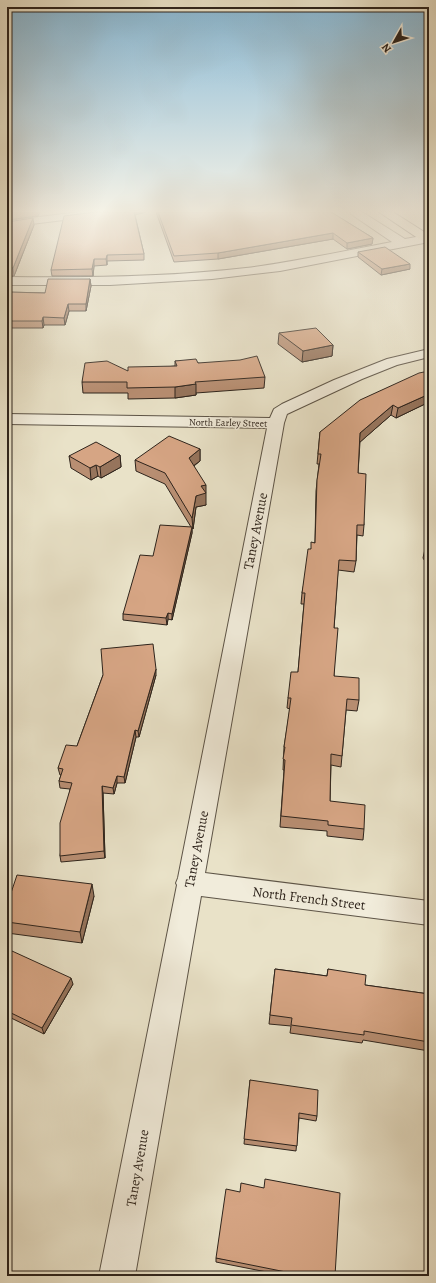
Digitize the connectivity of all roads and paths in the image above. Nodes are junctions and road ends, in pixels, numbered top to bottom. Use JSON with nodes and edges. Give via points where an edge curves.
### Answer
{"nodes":[{"id":1,"x":236,"y":272,"type":"edge"},
{"id":2,"x":7,"y":281,"type":"edge"},
{"id":3,"x":429,"y":353,"type":"edge"},
{"id":4,"x":7,"y":419,"type":"edge"},
{"id":5,"x":276,"y":423,"type":"junction"},
{"id":6,"x":190,"y":883,"type":"junction"},
{"id":7,"x":429,"y":913,"type":"edge"},
{"id":8,"x":117,"y":1276,"type":"edge"}],
"edges":[{"from":1,"to":2,"type":"street","via":[[138,280]]},
{"from":3,"to":5,"type":"street","name":"North Earley Street","via":[[400,359],[356,375],[288,407],[280,412]]},
{"from":4,"to":5,"type":"street","name":"North Earley Street"},
{"from":5,"to":6,"type":"street","name":"Taney Avenue"},
{"from":6,"to":7,"type":"street","name":"North French Street"},
{"from":6,"to":8,"type":"street","name":"Taney Avenue"}]}
